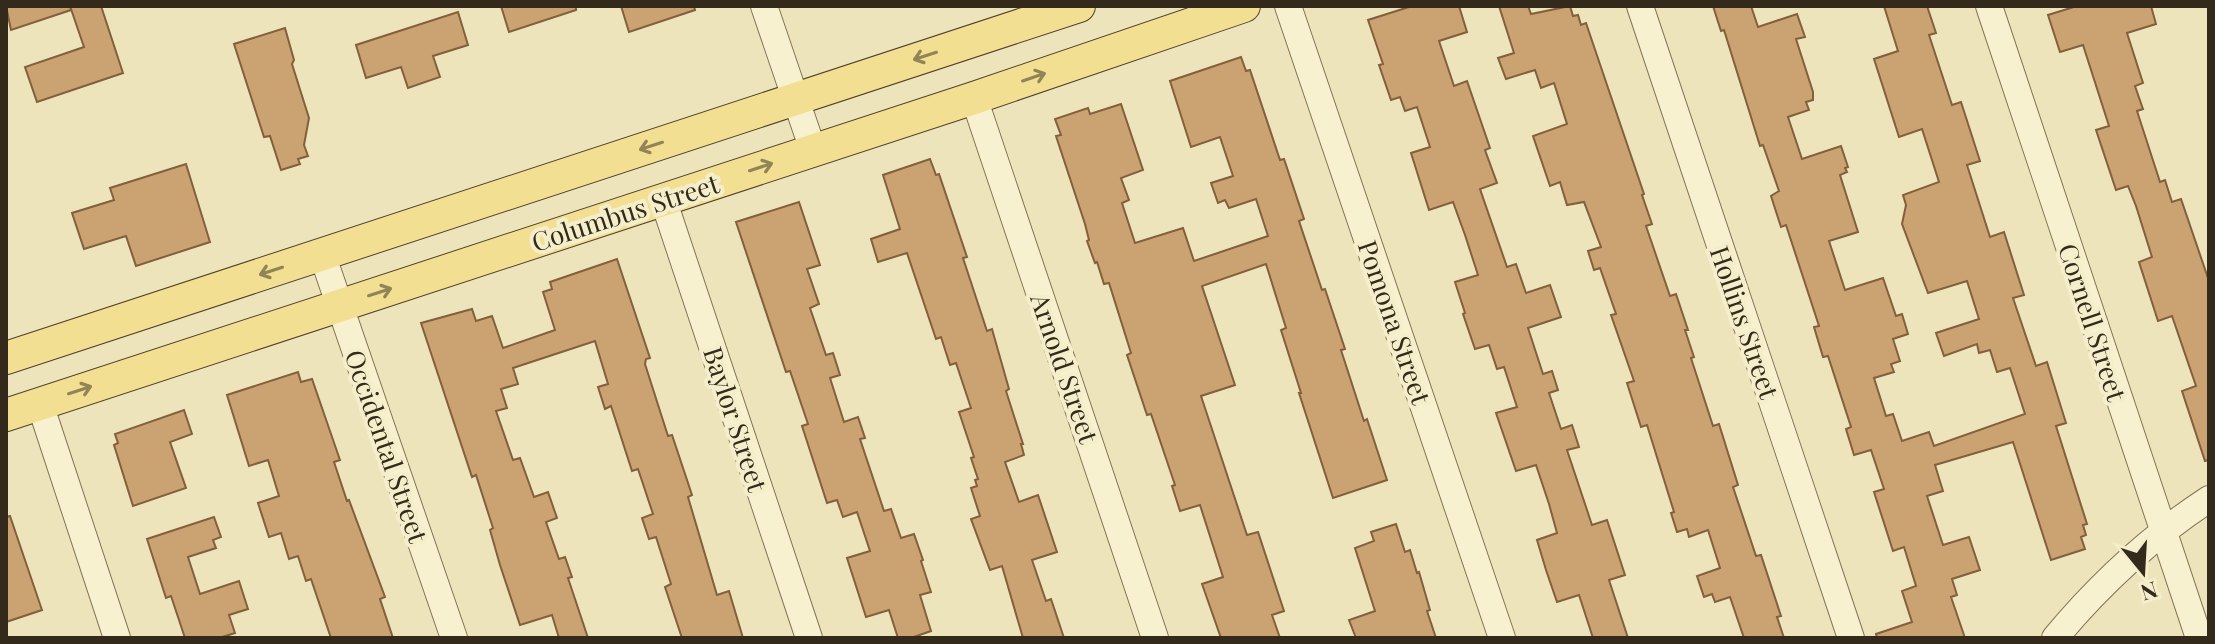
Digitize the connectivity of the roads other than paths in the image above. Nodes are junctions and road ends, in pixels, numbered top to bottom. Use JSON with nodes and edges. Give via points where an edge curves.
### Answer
{"nodes":[{"id":1,"x":764,"y":6,"type":"edge"},
{"id":2,"x":1079,"y":6,"type":"edge"},
{"id":3,"x":1244,"y":6,"type":"edge"},
{"id":4,"x":1288,"y":6,"type":"edge"},
{"id":5,"x":1640,"y":6,"type":"edge"},
{"id":6,"x":1989,"y":6,"type":"edge"},
{"id":7,"x":795,"y":98,"type":"junction"},
{"id":8,"x":974,"y":98,"type":"junction"},
{"id":9,"x":813,"y":150,"type":"junction"},
{"id":10,"x":663,"y":199,"type":"junction"},
{"id":11,"x":322,"y":254,"type":"junction"},
{"id":12,"x":339,"y":305,"type":"junction"},
{"id":13,"x":9,"y":362,"type":"edge"},
{"id":14,"x":40,"y":404,"type":"junction"},
{"id":15,"x":6,"y":415,"type":"edge"},
{"id":16,"x":2209,"y":499,"type":"edge"},
{"id":17,"x":2163,"y":532,"type":"junction"},
{"id":18,"x":117,"y":638,"type":"edge"},
{"id":19,"x":454,"y":638,"type":"edge"},
{"id":20,"x":809,"y":638,"type":"edge"},
{"id":21,"x":1155,"y":638,"type":"edge"},
{"id":22,"x":1502,"y":638,"type":"edge"},
{"id":23,"x":1851,"y":638,"type":"edge"},
{"id":24,"x":2055,"y":638,"type":"edge"},
{"id":25,"x":2199,"y":638,"type":"edge"}],
"edges":[{"from":1,"to":7,"type":"street"},
{"from":2,"to":7,"type":"main road","name":"Columbus Street","one_way":true},
{"from":8,"to":3,"type":"main road","name":"Columbus Street","one_way":true},
{"from":4,"to":22,"type":"street","name":"Pomona Street"},
{"from":5,"to":23,"type":"street","name":"Hollins Street"},
{"from":6,"to":17,"type":"street","name":"Cornell Street"},
{"from":7,"to":9,"type":"street"},
{"from":7,"to":11,"type":"main road","name":"Columbus Street","one_way":true},
{"from":8,"to":9,"type":"main road","name":"Columbus Street"},
{"from":8,"to":21,"type":"street","name":"Arnold Street"},
{"from":10,"to":9,"type":"main road","name":"Columbus Street","one_way":true},
{"from":12,"to":10,"type":"main road","name":"Columbus Street","one_way":true},
{"from":10,"to":20,"type":"street","name":"Baylor Street"},
{"from":11,"to":12,"type":"street","name":"Occidental Street"},
{"from":11,"to":13,"type":"main road","name":"Columbus Street","one_way":true},
{"from":14,"to":12,"type":"main road","name":"Columbus Street","one_way":true},
{"from":12,"to":19,"type":"street","name":"Occidental Street"},
{"from":14,"to":15,"type":"main road","name":"Columbus Street"},
{"from":14,"to":18,"type":"street"},
{"from":16,"to":17,"type":"street"},
{"from":17,"to":24,"type":"street"},
{"from":17,"to":25,"type":"street","name":"Cornell Street"}]}
